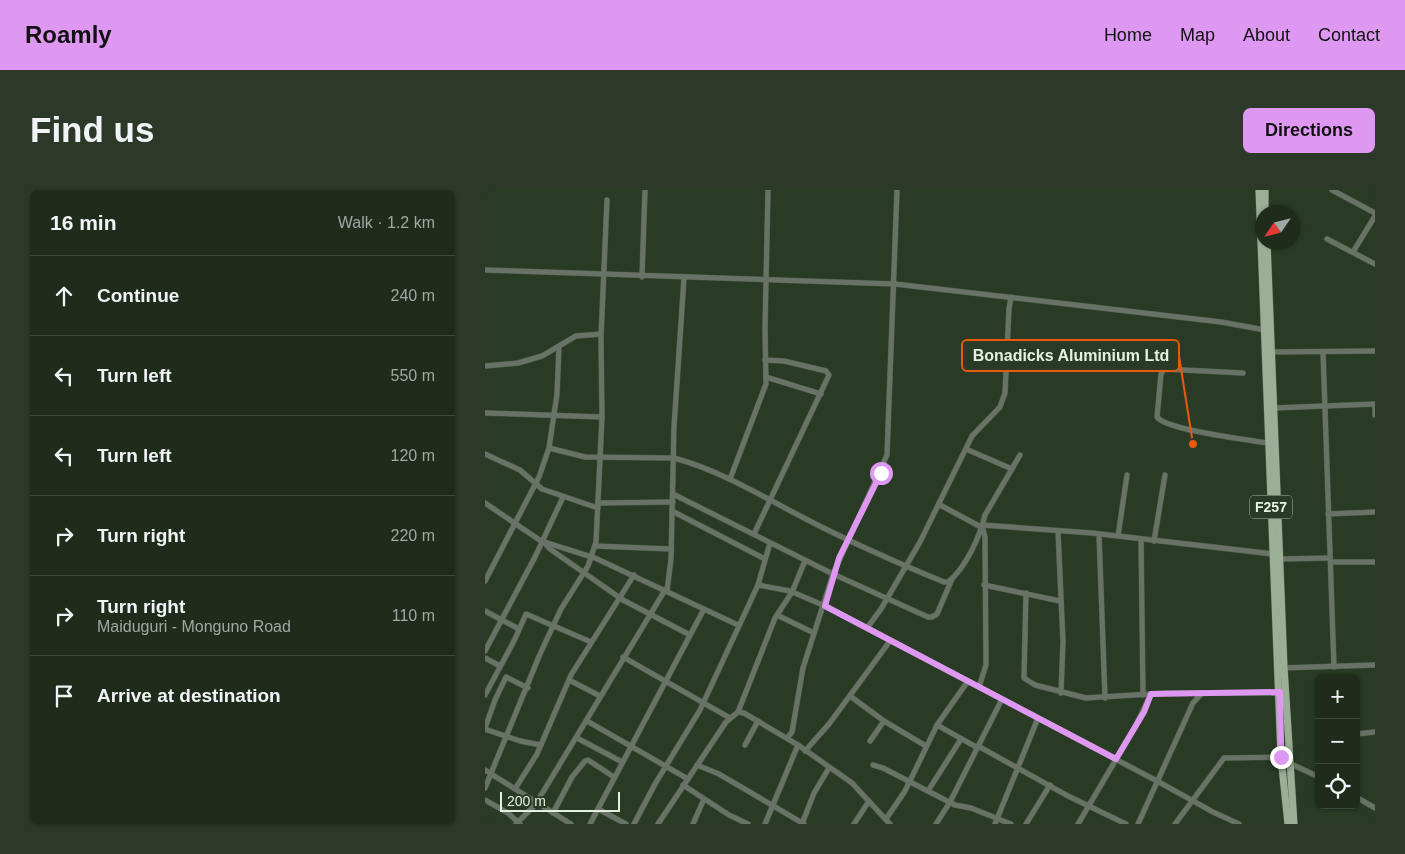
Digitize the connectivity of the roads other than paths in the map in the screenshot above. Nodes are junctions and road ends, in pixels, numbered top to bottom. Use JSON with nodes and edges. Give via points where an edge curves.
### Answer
{"nodes":[{"id":1,"x":645,"y":190,"type":"edge"},
{"id":2,"x":768,"y":190,"type":"edge"},
{"id":3,"x":897,"y":190,"type":"edge"},
{"id":4,"x":1259,"y":190,"type":"edge"},
{"id":5,"x":1265,"y":190,"type":"edge"},
{"id":6,"x":1332,"y":190,"type":"edge"},
{"id":7,"x":607,"y":200,"type":"dead end"},
{"id":8,"x":1265,"y":205,"type":"edge"},
{"id":9,"x":1375,"y":214,"type":"edge"},
{"id":10,"x":1327,"y":239,"type":"dead end"},
{"id":11,"x":1267,"y":250,"type":"edge"},
{"id":12,"x":1353,"y":252,"type":"junction"},
{"id":13,"x":1375,"y":264,"type":"edge"},
{"id":14,"x":485,"y":270,"type":"edge"},
{"id":15,"x":603,"y":275,"type":"junction"},
{"id":16,"x":642,"y":277,"type":"junction"},
{"id":17,"x":684,"y":278,"type":"junction"},
{"id":18,"x":767,"y":279,"type":"junction"},
{"id":19,"x":895,"y":284,"type":"junction"},
{"id":20,"x":1011,"y":298,"type":"junction"},
{"id":21,"x":1265,"y":330,"type":"junction"},
{"id":22,"x":601,"y":334,"type":"junction"},
{"id":23,"x":559,"y":347,"type":"junction"},
{"id":24,"x":1375,"y":351,"type":"edge"},
{"id":25,"x":1271,"y":352,"type":"junction"},
{"id":26,"x":1323,"y":352,"type":"junction"},
{"id":27,"x":765,"y":360,"type":"junction"},
{"id":28,"x":485,"y":366,"type":"edge"},
{"id":29,"x":1243,"y":373,"type":"dead end"},
{"id":30,"x":766,"y":377,"type":"junction"},
{"id":31,"x":821,"y":394,"type":"junction"},
{"id":32,"x":1375,"y":404,"type":"edge"},
{"id":33,"x":1325,"y":406,"type":"junction"},
{"id":34,"x":1273,"y":408,"type":"junction"},
{"id":35,"x":485,"y":413,"type":"edge"},
{"id":36,"x":554,"y":414,"type":"junction"},
{"id":37,"x":1375,"y":414,"type":"edge"},
{"id":38,"x":601,"y":417,"type":"junction"},
{"id":39,"x":1268,"y":442,"type":"junction"},
{"id":40,"x":549,"y":448,"type":"junction"},
{"id":41,"x":966,"y":448,"type":"junction"},
{"id":42,"x":485,"y":454,"type":"edge"},
{"id":43,"x":1020,"y":455,"type":"dead end"},
{"id":44,"x":600,"y":456,"type":"junction"},
{"id":45,"x":674,"y":458,"type":"junction"},
{"id":46,"x":1012,"y":469,"type":"junction"},
{"id":47,"x":1127,"y":475,"type":"dead end"},
{"id":48,"x":1165,"y":475,"type":"dead end"},
{"id":49,"x":730,"y":479,"type":"junction"},
{"id":50,"x":535,"y":482,"type":"junction"},
{"id":51,"x":673,"y":494,"type":"junction"},
{"id":52,"x":563,"y":498,"type":"junction"},
{"id":53,"x":770,"y":500,"type":"junction"},
{"id":54,"x":673,"y":502,"type":"junction"},
{"id":55,"x":485,"y":504,"type":"edge"},
{"id":56,"x":598,"y":505,"type":"junction"},
{"id":57,"x":940,"y":505,"type":"junction"},
{"id":58,"x":672,"y":511,"type":"junction"},
{"id":59,"x":1375,"y":512,"type":"edge"},
{"id":60,"x":1328,"y":514,"type":"junction"},
{"id":61,"x":515,"y":523,"type":"junction"},
{"id":62,"x":982,"y":526,"type":"junction"},
{"id":63,"x":1058,"y":531,"type":"junction"},
{"id":64,"x":754,"y":534,"type":"junction"},
{"id":65,"x":1099,"y":534,"type":"junction"},
{"id":66,"x":1118,"y":536,"type":"junction"},
{"id":67,"x":1141,"y":539,"type":"junction"},
{"id":68,"x":848,"y":540,"type":"junction"},
{"id":69,"x":542,"y":541,"type":"junction"},
{"id":70,"x":1154,"y":541,"type":"junction"},
{"id":71,"x":771,"y":543,"type":"junction"},
{"id":72,"x":595,"y":546,"type":"junction"},
{"id":73,"x":671,"y":549,"type":"junction"},
{"id":74,"x":1273,"y":554,"type":"junction"},
{"id":75,"x":592,"y":557,"type":"junction"},
{"id":76,"x":765,"y":559,"type":"junction"},
{"id":77,"x":1280,"y":559,"type":"junction"},
{"id":78,"x":805,"y":560,"type":"junction"},
{"id":79,"x":1331,"y":560,"type":"junction"},
{"id":80,"x":1375,"y":562,"type":"edge"},
{"id":81,"x":905,"y":566,"type":"junction"},
{"id":82,"x":584,"y":574,"type":"junction"},
{"id":83,"x":833,"y":574,"type":"junction"},
{"id":84,"x":634,"y":575,"type":"junction"},
{"id":85,"x":952,"y":578,"type":"junction"},
{"id":86,"x":485,"y":581,"type":"edge"},
{"id":87,"x":758,"y":585,"type":"junction"},
{"id":88,"x":984,"y":585,"type":"junction"},
{"id":89,"x":666,"y":590,"type":"junction"},
{"id":90,"x":792,"y":592,"type":"junction"},
{"id":91,"x":1026,"y":593,"type":"junction"},
{"id":92,"x":619,"y":598,"type":"junction"},
{"id":93,"x":887,"y":598,"type":"junction"},
{"id":94,"x":1060,"y":601,"type":"junction"},
{"id":95,"x":825,"y":606,"type":"junction"},
{"id":96,"x":703,"y":609,"type":"junction"},
{"id":97,"x":485,"y":611,"type":"edge"},
{"id":98,"x":651,"y":615,"type":"junction"},
{"id":99,"x":777,"y":615,"type":"junction"},
{"id":100,"x":500,"y":620,"type":"junction"},
{"id":101,"x":738,"y":625,"type":"junction"},
{"id":102,"x":553,"y":627,"type":"junction"},
{"id":103,"x":867,"y":628,"type":"junction"},
{"id":104,"x":519,"y":629,"type":"junction"},
{"id":105,"x":814,"y":633,"type":"junction"},
{"id":106,"x":690,"y":635,"type":"junction"},
{"id":107,"x":891,"y":641,"type":"junction"},
{"id":108,"x":591,"y":642,"type":"junction"},
{"id":109,"x":485,"y":651,"type":"edge"},
{"id":110,"x":623,"y":657,"type":"junction"},
{"id":111,"x":485,"y":658,"type":"edge"},
{"id":112,"x":1375,"y":665,"type":"edge"},
{"id":113,"x":500,"y":666,"type":"junction"},
{"id":114,"x":1334,"y":666,"type":"junction"},
{"id":115,"x":1281,"y":668,"type":"junction"},
{"id":116,"x":569,"y":680,"type":"junction"},
{"id":117,"x":665,"y":680,"type":"junction"},
{"id":118,"x":968,"y":681,"type":"junction"},
{"id":119,"x":979,"y":687,"type":"junction"},
{"id":120,"x":528,"y":688,"type":"junction"},
{"id":121,"x":1061,"y":692,"type":"junction"},
{"id":122,"x":1280,"y":692,"type":"junction"},
{"id":123,"x":1202,"y":693,"type":"junction"},
{"id":124,"x":485,"y":694,"type":"edge"},
{"id":125,"x":1151,"y":694,"type":"junction"},
{"id":126,"x":1143,"y":695,"type":"junction"},
{"id":127,"x":600,"y":696,"type":"junction"},
{"id":128,"x":850,"y":696,"type":"junction"},
{"id":129,"x":1105,"y":698,"type":"junction"},
{"id":130,"x":1002,"y":699,"type":"junction"},
{"id":131,"x":703,"y":703,"type":"junction"},
{"id":132,"x":738,"y":712,"type":"junction"},
{"id":133,"x":730,"y":718,"type":"junction"},
{"id":134,"x":1038,"y":718,"type":"junction"},
{"id":135,"x":587,"y":721,"type":"junction"},
{"id":136,"x":758,"y":721,"type":"junction"},
{"id":137,"x":884,"y":721,"type":"junction"},
{"id":138,"x":937,"y":725,"type":"junction"},
{"id":139,"x":485,"y":728,"type":"edge"},
{"id":140,"x":1375,"y":732,"type":"edge"},
{"id":141,"x":1360,"y":734,"type":"edge"},
{"id":142,"x":508,"y":736,"type":"junction"},
{"id":143,"x":577,"y":738,"type":"junction"},
{"id":144,"x":787,"y":738,"type":"junction"},
{"id":145,"x":961,"y":739,"type":"junction"},
{"id":146,"x":870,"y":741,"type":"dead end"},
{"id":147,"x":541,"y":745,"type":"junction"},
{"id":148,"x":630,"y":745,"type":"junction"},
{"id":149,"x":745,"y":745,"type":"dead end"},
{"id":150,"x":798,"y":745,"type":"junction"},
{"id":151,"x":926,"y":746,"type":"junction"},
{"id":152,"x":978,"y":747,"type":"junction"},
{"id":153,"x":805,"y":751,"type":"junction"},
{"id":154,"x":1281,"y":757,"type":"junction"},
{"id":155,"x":1116,"y":759,"type":"junction"},
{"id":156,"x":621,"y":762,"type":"junction"},
{"id":157,"x":1289,"y":763,"type":"junction"},
{"id":158,"x":697,"y":765,"type":"junction"},
{"id":159,"x":873,"y":765,"type":"dead end"},
{"id":160,"x":666,"y":767,"type":"junction"},
{"id":161,"x":829,"y":768,"type":"junction"},
{"id":162,"x":1019,"y":768,"type":"junction"},
{"id":163,"x":485,"y":770,"type":"edge"},
{"id":164,"x":492,"y":774,"type":"junction"},
{"id":165,"x":1315,"y":775,"type":"edge"},
{"id":166,"x":614,"y":776,"type":"junction"},
{"id":167,"x":688,"y":779,"type":"junction"},
{"id":168,"x":910,"y":781,"type":"junction"},
{"id":169,"x":1157,"y":781,"type":"junction"},
{"id":170,"x":683,"y":785,"type":"junction"},
{"id":171,"x":1050,"y":785,"type":"junction"},
{"id":172,"x":485,"y":788,"type":"edge"},
{"id":173,"x":515,"y":789,"type":"junction"},
{"id":174,"x":927,"y":791,"type":"junction"},
{"id":175,"x":704,"y":799,"type":"junction"},
{"id":176,"x":1360,"y":799,"type":"edge"},
{"id":177,"x":485,"y":800,"type":"edge"},
{"id":178,"x":869,"y":800,"type":"junction"},
{"id":179,"x":537,"y":801,"type":"junction"},
{"id":180,"x":1193,"y":801,"type":"junction"},
{"id":181,"x":950,"y":802,"type":"junction"},
{"id":182,"x":772,"y":805,"type":"junction"},
{"id":183,"x":1090,"y":806,"type":"junction"},
{"id":184,"x":1375,"y":808,"type":"edge"},
{"id":185,"x":598,"y":809,"type":"junction"},
{"id":186,"x":553,"y":813,"type":"junction"},
{"id":187,"x":996,"y":821,"type":"edge"},
{"id":188,"x":888,"y":822,"type":"edge"},
{"id":189,"x":518,"y":823,"type":"edge"},
{"id":190,"x":571,"y":824,"type":"edge"},
{"id":191,"x":590,"y":824,"type":"edge"},
{"id":192,"x":625,"y":824,"type":"edge"},
{"id":193,"x":634,"y":824,"type":"edge"},
{"id":194,"x":658,"y":824,"type":"edge"},
{"id":195,"x":693,"y":824,"type":"edge"},
{"id":196,"x":748,"y":824,"type":"edge"},
{"id":197,"x":765,"y":824,"type":"edge"},
{"id":198,"x":803,"y":824,"type":"edge"},
{"id":199,"x":854,"y":824,"type":"edge"},
{"id":200,"x":936,"y":824,"type":"edge"},
{"id":201,"x":1011,"y":824,"type":"edge"},
{"id":202,"x":1026,"y":824,"type":"edge"},
{"id":203,"x":1078,"y":824,"type":"edge"},
{"id":204,"x":1126,"y":824,"type":"edge"},
{"id":205,"x":1139,"y":824,"type":"edge"},
{"id":206,"x":1175,"y":824,"type":"edge"},
{"id":207,"x":1239,"y":824,"type":"edge"},
{"id":208,"x":1287,"y":824,"type":"edge"},
{"id":209,"x":1294,"y":824,"type":"edge"}],
"edges":[{"from":1,"to":16,"type":"street"},
{"from":2,"to":18,"type":"street"},
{"from":3,"to":19,"type":"street"},
{"from":4,"to":21,"type":"main road","number":"F257"},
{"from":5,"to":8,"type":"main road"},
{"from":6,"to":9,"type":"street"},
{"from":7,"to":15,"type":"street"},
{"from":9,"to":12,"type":"street"},
{"from":10,"to":12,"type":"street"},
{"from":11,"to":25,"type":"main road","number":"F257"},
{"from":12,"to":13,"type":"street"},
{"from":14,"to":15,"type":"street"},
{"from":15,"to":16,"type":"street"},
{"from":15,"to":22,"type":"street"},
{"from":16,"to":17,"type":"street"},
{"from":17,"to":18,"type":"street"},
{"from":17,"to":45,"type":"street"},
{"from":18,"to":19,"type":"street"},
{"from":18,"to":27,"type":"street"},
{"from":19,"to":20,"type":"street"},
{"from":19,"to":68,"type":"street","via":[[887,455]]},
{"from":20,"to":21,"type":"street"},
{"from":20,"to":41,"type":"street","via":[[1005,393],[999,407],[972,436]]},
{"from":21,"to":39,"type":"main road","number":"F257"},
{"from":22,"to":23,"type":"street","via":[[576,336]]},
{"from":22,"to":38,"type":"street"},
{"from":23,"to":28,"type":"street","via":[[542,356]]},
{"from":23,"to":36,"type":"street"},
{"from":24,"to":26,"type":"street"},
{"from":25,"to":26,"type":"street"},
{"from":25,"to":34,"type":"main road","number":"F257"},
{"from":26,"to":33,"type":"street"},
{"from":27,"to":30,"type":"street"},
{"from":27,"to":31,"type":"street","via":[[828,372]]},
{"from":29,"to":39,"type":"street","via":[[1164,368],[1157,417],[1161,422],[1175,426]]},
{"from":30,"to":31,"type":"street"},
{"from":30,"to":49,"type":"street"},
{"from":31,"to":53,"type":"street"},
{"from":32,"to":33,"type":"street"},
{"from":32,"to":37,"type":"street"},
{"from":33,"to":34,"type":"street"},
{"from":33,"to":60,"type":"street"},
{"from":34,"to":77,"type":"main road","number":"F257"},
{"from":35,"to":36,"type":"street"},
{"from":36,"to":38,"type":"street"},
{"from":36,"to":40,"type":"street"},
{"from":38,"to":44,"type":"street"},
{"from":39,"to":74,"type":"main road","number":"F257"},
{"from":40,"to":44,"type":"street","via":[[585,457]]},
{"from":40,"to":50,"type":"street"},
{"from":41,"to":46,"type":"street"},
{"from":41,"to":57,"type":"street"},
{"from":42,"to":50,"type":"street","via":[[520,470]]},
{"from":43,"to":46,"type":"street"},
{"from":44,"to":45,"type":"street"},
{"from":44,"to":56,"type":"street"},
{"from":45,"to":49,"type":"street"},
{"from":45,"to":51,"type":"street"},
{"from":46,"to":62,"type":"street"},
{"from":47,"to":66,"type":"street"},
{"from":48,"to":70,"type":"street"},
{"from":49,"to":53,"type":"street"},
{"from":50,"to":52,"type":"street","via":[[542,489]]},
{"from":50,"to":61,"type":"street"},
{"from":51,"to":54,"type":"street"},
{"from":51,"to":64,"type":"street"},
{"from":52,"to":56,"type":"street"},
{"from":52,"to":69,"type":"street"},
{"from":53,"to":64,"type":"street"},
{"from":53,"to":68,"type":"street"},
{"from":54,"to":56,"type":"street"},
{"from":54,"to":58,"type":"street"},
{"from":55,"to":61,"type":"street"},
{"from":56,"to":72,"type":"street"},
{"from":57,"to":62,"type":"street"},
{"from":57,"to":81,"type":"street"},
{"from":58,"to":73,"type":"street"},
{"from":58,"to":76,"type":"street"},
{"from":59,"to":60,"type":"street"},
{"from":60,"to":79,"type":"street"},
{"from":61,"to":69,"type":"street"},
{"from":61,"to":86,"type":"street"},
{"from":62,"to":63,"type":"street"},
{"from":62,"to":85,"type":"street"},
{"from":62,"to":88,"type":"street","via":[[985,537]]},
{"from":63,"to":65,"type":"street"},
{"from":63,"to":94,"type":"street"},
{"from":64,"to":71,"type":"street"},
{"from":65,"to":66,"type":"street"},
{"from":65,"to":129,"type":"street"},
{"from":66,"to":67,"type":"street"},
{"from":67,"to":70,"type":"street"},
{"from":67,"to":126,"type":"street"},
{"from":68,"to":81,"type":"street"},
{"from":68,"to":83,"type":"street"},
{"from":69,"to":75,"type":"street"},
{"from":69,"to":82,"type":"street"},
{"from":69,"to":100,"type":"street"},
{"from":70,"to":74,"type":"street"},
{"from":71,"to":76,"type":"street"},
{"from":71,"to":78,"type":"street"},
{"from":72,"to":73,"type":"street"},
{"from":72,"to":75,"type":"street"},
{"from":73,"to":89,"type":"street"},
{"from":74,"to":115,"type":"main road","number":"F257"},
{"from":75,"to":82,"type":"street"},
{"from":75,"to":84,"type":"street"},
{"from":76,"to":87,"type":"street"},
{"from":77,"to":79,"type":"street"},
{"from":77,"to":115,"type":"main road","number":"F257"},
{"from":78,"to":83,"type":"street"},
{"from":78,"to":90,"type":"street"},
{"from":79,"to":80,"type":"street"},
{"from":79,"to":114,"type":"street"},
{"from":81,"to":85,"type":"street","via":[[944,582]]},
{"from":81,"to":93,"type":"street"},
{"from":82,"to":92,"type":"street"},
{"from":82,"to":102,"type":"street"},
{"from":83,"to":93,"type":"street"},
{"from":83,"to":95,"type":"street"},
{"from":84,"to":89,"type":"street"},
{"from":84,"to":92,"type":"street"},
{"from":85,"to":93,"type":"street","via":[[937,614],[932,617]]},
{"from":87,"to":90,"type":"street"},
{"from":87,"to":101,"type":"street"},
{"from":88,"to":91,"type":"street"},
{"from":88,"to":119,"type":"street","via":[[986,664]]},
{"from":89,"to":96,"type":"street"},
{"from":89,"to":98,"type":"street"},
{"from":90,"to":95,"type":"street"},
{"from":90,"to":99,"type":"street"},
{"from":91,"to":94,"type":"street"},
{"from":91,"to":121,"type":"street","via":[[1024,678],[1035,685]]},
{"from":92,"to":98,"type":"street"},
{"from":92,"to":108,"type":"street"},
{"from":93,"to":103,"type":"street"},
{"from":94,"to":121,"type":"street","via":[[1063,642]]},
{"from":95,"to":103,"type":"street"},
{"from":95,"to":105,"type":"street"},
{"from":96,"to":101,"type":"street"},
{"from":96,"to":106,"type":"street"},
{"from":97,"to":100,"type":"street"},
{"from":98,"to":106,"type":"street"},
{"from":98,"to":110,"type":"street"},
{"from":99,"to":105,"type":"street"},
{"from":99,"to":132,"type":"street"},
{"from":100,"to":104,"type":"street"},
{"from":100,"to":109,"type":"street"},
{"from":101,"to":131,"type":"street"},
{"from":102,"to":104,"type":"street","via":[[527,614]]},
{"from":102,"to":108,"type":"street"},
{"from":102,"to":120,"type":"street"},
{"from":103,"to":107,"type":"street"},
{"from":104,"to":113,"type":"street"},
{"from":105,"to":144,"type":"street","via":[[803,668],[792,732]]},
{"from":106,"to":117,"type":"street"},
{"from":107,"to":118,"type":"street"},
{"from":107,"to":128,"type":"street"},
{"from":108,"to":116,"type":"street"},
{"from":110,"to":117,"type":"street"},
{"from":110,"to":127,"type":"street"},
{"from":111,"to":113,"type":"street"},
{"from":112,"to":114,"type":"street"},
{"from":113,"to":124,"type":"street"},
{"from":114,"to":115,"type":"street"},
{"from":115,"to":122,"type":"main road","number":"F257"},
{"from":115,"to":157,"type":"main road","number":"F257"},
{"from":116,"to":127,"type":"street"},
{"from":116,"to":147,"type":"street"},
{"from":117,"to":131,"type":"street"},
{"from":117,"to":148,"type":"street"},
{"from":118,"to":119,"type":"street"},
{"from":118,"to":138,"type":"street"},
{"from":119,"to":130,"type":"street"},
{"from":120,"to":139,"type":"street","via":[[506,677]]},
{"from":120,"to":142,"type":"street"},
{"from":121,"to":129,"type":"street","via":[[1086,698]]},
{"from":122,"to":123,"type":"street"},
{"from":122,"to":154,"type":"main road","number":"F257"},
{"from":123,"to":125,"type":"street"},
{"from":123,"to":169,"type":"street","via":[[1193,703]]},
{"from":125,"to":126,"type":"street"},
{"from":125,"to":155,"type":"street","via":[[1141,718]]},
{"from":126,"to":129,"type":"street"},
{"from":127,"to":135,"type":"street"},
{"from":128,"to":137,"type":"street"},
{"from":128,"to":153,"type":"street"},
{"from":130,"to":134,"type":"street"},
{"from":130,"to":152,"type":"street"},
{"from":131,"to":133,"type":"street"},
{"from":131,"to":160,"type":"street"},
{"from":132,"to":133,"type":"street"},
{"from":132,"to":136,"type":"street"},
{"from":133,"to":158,"type":"street"},
{"from":134,"to":155,"type":"street"},
{"from":134,"to":162,"type":"street"},
{"from":135,"to":143,"type":"street"},
{"from":135,"to":148,"type":"street"},
{"from":136,"to":144,"type":"street"},
{"from":136,"to":149,"type":"street"},
{"from":137,"to":146,"type":"street"},
{"from":137,"to":151,"type":"street"},
{"from":138,"to":145,"type":"street"},
{"from":138,"to":151,"type":"street"},
{"from":139,"to":142,"type":"street"},
{"from":140,"to":141,"type":"street"},
{"from":142,"to":147,"type":"street"},
{"from":142,"to":164,"type":"street"},
{"from":143,"to":156,"type":"street"},
{"from":143,"to":179,"type":"street"},
{"from":144,"to":150,"type":"street"},
{"from":145,"to":152,"type":"street"},
{"from":145,"to":174,"type":"street"},
{"from":147,"to":173,"type":"street"},
{"from":148,"to":156,"type":"street"},
{"from":148,"to":160,"type":"street"},
{"from":150,"to":153,"type":"street"},
{"from":150,"to":182,"type":"street"},
{"from":151,"to":168,"type":"street"},
{"from":152,"to":162,"type":"street"},
{"from":152,"to":181,"type":"street"},
{"from":153,"to":161,"type":"street"},
{"from":154,"to":180,"type":"street","via":[[1225,758]]},
{"from":154,"to":208,"type":"main road","number":"F257"},
{"from":155,"to":169,"type":"street"},
{"from":155,"to":183,"type":"street"},
{"from":156,"to":166,"type":"street"},
{"from":157,"to":165,"type":"street"},
{"from":157,"to":209,"type":"main road","number":"F257"},
{"from":158,"to":167,"type":"street"},
{"from":158,"to":182,"type":"street"},
{"from":159,"to":168,"type":"street"},
{"from":160,"to":167,"type":"street"},
{"from":160,"to":193,"type":"street"},
{"from":161,"to":178,"type":"street","via":[[852,783]]},
{"from":161,"to":198,"type":"street","via":[[814,793]]},
{"from":162,"to":171,"type":"street"},
{"from":162,"to":187,"type":"street"},
{"from":163,"to":164,"type":"street"},
{"from":164,"to":172,"type":"street"},
{"from":164,"to":173,"type":"street"},
{"from":166,"to":185,"type":"street"},
{"from":166,"to":186,"type":"street","via":[[585,761]]},
{"from":167,"to":170,"type":"street"},
{"from":168,"to":174,"type":"street"},
{"from":168,"to":188,"type":"street"},
{"from":169,"to":180,"type":"street"},
{"from":169,"to":205,"type":"street"},
{"from":170,"to":175,"type":"street"},
{"from":170,"to":194,"type":"street"},
{"from":171,"to":183,"type":"street"},
{"from":171,"to":202,"type":"street"},
{"from":173,"to":179,"type":"street"},
{"from":174,"to":181,"type":"street"},
{"from":175,"to":195,"type":"street"},
{"from":175,"to":196,"type":"street"},
{"from":176,"to":184,"type":"street"},
{"from":177,"to":189,"type":"street"},
{"from":178,"to":188,"type":"street"},
{"from":178,"to":199,"type":"street"},
{"from":179,"to":186,"type":"street"},
{"from":179,"to":189,"type":"street"},
{"from":180,"to":206,"type":"street"},
{"from":180,"to":207,"type":"street"},
{"from":181,"to":187,"type":"street"},
{"from":181,"to":200,"type":"street"},
{"from":182,"to":197,"type":"street"},
{"from":182,"to":198,"type":"street"},
{"from":183,"to":203,"type":"street"},
{"from":183,"to":204,"type":"street"},
{"from":185,"to":191,"type":"street"},
{"from":185,"to":192,"type":"street"},
{"from":186,"to":190,"type":"street"},
{"from":187,"to":201,"type":"street"}]}
